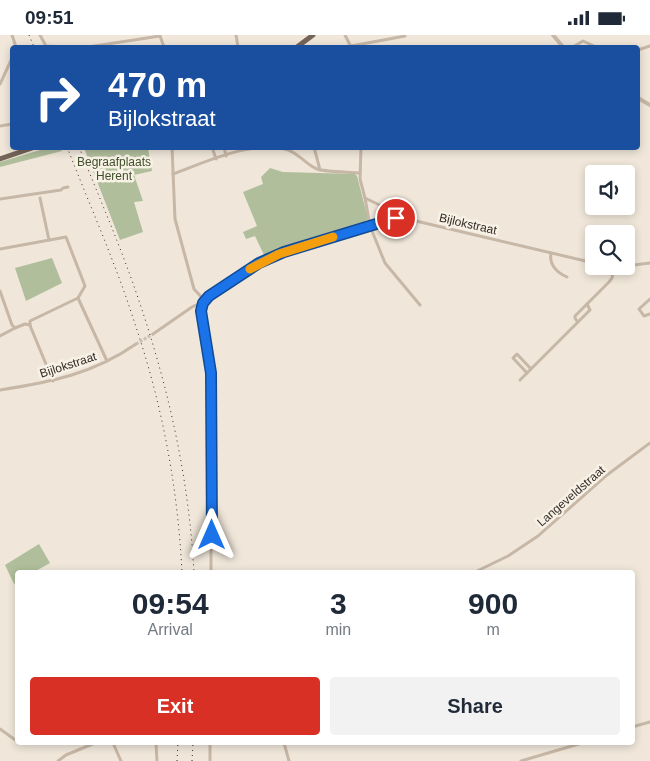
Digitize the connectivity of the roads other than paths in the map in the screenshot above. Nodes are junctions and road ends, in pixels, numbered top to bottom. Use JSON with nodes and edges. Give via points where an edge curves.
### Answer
{"nodes":[{"id":1,"x":160,"y":35,"type":"edge"},
{"id":2,"x":313,"y":35,"type":"edge"},
{"id":3,"x":317,"y":35,"type":"edge"},
{"id":4,"x":553,"y":35,"type":"edge"},
{"id":5,"x":405,"y":36,"type":"edge"},
{"id":6,"x":100,"y":45,"type":"edge"},
{"id":7,"x":300,"y":45,"type":"edge"},
{"id":8,"x":304,"y":45,"type":"edge"},
{"id":9,"x":361,"y":45,"type":"edge"},
{"id":10,"x":561,"y":45,"type":"edge"},
{"id":11,"x":576,"y":45,"type":"edge"},
{"id":12,"x":591,"y":45,"type":"edge"},
{"id":13,"x":10,"y":63,"type":"edge"},
{"id":14,"x":0,"y":84,"type":"edge"},
{"id":15,"x":18,"y":150,"type":"edge"},
{"id":16,"x":24,"y":150,"type":"edge"},
{"id":17,"x":172,"y":150,"type":"edge"},
{"id":18,"x":213,"y":150,"type":"edge"},
{"id":19,"x":225,"y":150,"type":"edge"},
{"id":20,"x":243,"y":150,"type":"edge"},
{"id":21,"x":288,"y":150,"type":"edge"},
{"id":22,"x":315,"y":150,"type":"edge"},
{"id":23,"x":361,"y":150,"type":"edge"},
{"id":24,"x":226,"y":156,"type":"junction"},
{"id":25,"x":0,"y":157,"type":"edge"},
{"id":26,"x":216,"y":159,"type":"junction"},
{"id":27,"x":320,"y":170,"type":"junction"},
{"id":28,"x":360,"y":173,"type":"junction"},
{"id":29,"x":173,"y":174,"type":"junction"},
{"id":30,"x":68,"y":187,"type":"dead end"},
{"id":31,"x":40,"y":198,"type":"dead end"},
{"id":32,"x":364,"y":198,"type":"junction"},
{"id":33,"x":0,"y":199,"type":"edge"},
{"id":34,"x":396,"y":218,"type":"junction"},
{"id":35,"x":370,"y":225,"type":"junction"},
{"id":36,"x":49,"y":239,"type":"junction"},
{"id":37,"x":0,"y":249,"type":"edge"},
{"id":38,"x":551,"y":253,"type":"junction"},
{"id":39,"x":585,"y":261,"type":"edge"},
{"id":40,"x":650,"y":263,"type":"edge"},
{"id":41,"x":635,"y":264,"type":"edge"},
{"id":42,"x":612,"y":275,"type":"edge"},
{"id":43,"x":567,"y":277,"type":"dead end"},
{"id":44,"x":0,"y":291,"type":"edge"},
{"id":45,"x":78,"y":298,"type":"junction"},
{"id":46,"x":650,"y":299,"type":"edge"},
{"id":47,"x":205,"y":301,"type":"junction"},
{"id":48,"x":587,"y":304,"type":"junction"},
{"id":49,"x":420,"y":305,"type":"dead end"},
{"id":50,"x":202,"y":306,"type":"junction"},
{"id":51,"x":650,"y":314,"type":"edge"},
{"id":52,"x":578,"y":322,"type":"junction"},
{"id":53,"x":30,"y":325,"type":"junction"},
{"id":54,"x":15,"y":328,"type":"junction"},
{"id":55,"x":153,"y":334,"type":"tunnel mouth"},
{"id":56,"x":0,"y":336,"type":"edge"},
{"id":57,"x":136,"y":344,"type":"tunnel mouth"},
{"id":58,"x":107,"y":361,"type":"junction"},
{"id":59,"x":531,"y":369,"type":"junction"},
{"id":60,"x":527,"y":373,"type":"junction"},
{"id":61,"x":520,"y":380,"type":"dead end"},
{"id":62,"x":53,"y":381,"type":"junction"},
{"id":63,"x":0,"y":390,"type":"edge"},
{"id":64,"x":650,"y":443,"type":"edge"},
{"id":65,"x":212,"y":570,"type":"edge"},
{"id":66,"x":478,"y":570,"type":"edge"},
{"id":67,"x":650,"y":722,"type":"edge"},
{"id":68,"x":635,"y":726,"type":"edge"},
{"id":69,"x":0,"y":729,"type":"edge"},
{"id":70,"x":15,"y":741,"type":"edge"},
{"id":71,"x":90,"y":745,"type":"edge"},
{"id":72,"x":114,"y":745,"type":"edge"},
{"id":73,"x":156,"y":745,"type":"edge"},
{"id":74,"x":210,"y":745,"type":"edge"},
{"id":75,"x":285,"y":745,"type":"edge"},
{"id":76,"x":575,"y":745,"type":"edge"},
{"id":77,"x":58,"y":761,"type":"edge"},
{"id":78,"x":122,"y":761,"type":"edge"},
{"id":79,"x":157,"y":761,"type":"edge"},
{"id":80,"x":210,"y":761,"type":"edge"},
{"id":81,"x":289,"y":761,"type":"edge"},
{"id":82,"x":521,"y":761,"type":"edge"}],
"edges":[{"from":1,"to":6,"type":"street"},
{"from":2,"to":7,"type":"main road"},
{"from":3,"to":8,"type":"main road"},
{"from":4,"to":10,"type":"street"},
{"from":5,"to":9,"type":"street"},
{"from":11,"to":12,"type":"street","via":[[582,41]]},
{"from":13,"to":14,"type":"street"},
{"from":15,"to":25,"type":"main road"},
{"from":16,"to":25,"type":"main road"},
{"from":17,"to":29,"type":"street"},
{"from":18,"to":26,"type":"street"},
{"from":19,"to":24,"type":"street"},
{"from":20,"to":24,"type":"street"},
{"from":21,"to":27,"type":"street"},
{"from":22,"to":27,"type":"street"},
{"from":23,"to":28,"type":"street"},
{"from":24,"to":26,"type":"street"},
{"from":26,"to":29,"type":"street"},
{"from":27,"to":28,"type":"street"},
{"from":28,"to":32,"type":"street"},
{"from":29,"to":47,"type":"street","via":[[177,229],[194,289]]},
{"from":30,"to":33,"type":"street"},
{"from":31,"to":36,"type":"street"},
{"from":32,"to":34,"type":"street","via":[[392,211]]},
{"from":32,"to":35,"type":"street"},
{"from":34,"to":35,"type":"street","name":"Bijlokstraat"},
{"from":34,"to":38,"type":"street","name":"Bijlokstraat"},
{"from":35,"to":47,"type":"street","name":"Bijlokstraat","via":[[267,259]]},
{"from":35,"to":49,"type":"street","via":[[385,263]]},
{"from":36,"to":37,"type":"street"},
{"from":36,"to":45,"type":"street","via":[[66,237],[68,241],[85,286]]},
{"from":38,"to":39,"type":"street","name":"Bijlokstraat"},
{"from":38,"to":43,"type":"street","via":[[553,267]]},
{"from":40,"to":41,"type":"street"},
{"from":42,"to":48,"type":"street"},
{"from":44,"to":54,"type":"street"},
{"from":45,"to":53,"type":"street","via":[[30,321]]},
{"from":45,"to":58,"type":"street"},
{"from":46,"to":51,"type":"street","via":[[639,309],[644,316]]},
{"from":47,"to":50,"type":"street"},
{"from":48,"to":52,"type":"street","via":[[590,310]]},
{"from":48,"to":52,"type":"street","via":[[575,316]]},
{"from":50,"to":55,"type":"street","via":[[192,307]]},
{"from":50,"to":65,"type":"street","via":[[211,373]]},
{"from":52,"to":59,"type":"street"},
{"from":53,"to":54,"type":"street"},
{"from":53,"to":62,"type":"street"},
{"from":54,"to":56,"type":"street"},
{"from":57,"to":58,"type":"street","name":"Bijlokstraat"},
{"from":58,"to":62,"type":"street","name":"Bijlokstraat"},
{"from":59,"to":60,"type":"street"},
{"from":59,"to":60,"type":"street","via":[[517,354],[513,358]]},
{"from":60,"to":61,"type":"street"},
{"from":62,"to":63,"type":"street","name":"Bijlokstraat"},
{"from":64,"to":66,"type":"street","name":"Langeveldstraat","via":[[607,475],[538,536]]},
{"from":67,"to":68,"type":"street"},
{"from":69,"to":70,"type":"street"},
{"from":71,"to":77,"type":"street"},
{"from":72,"to":78,"type":"street"},
{"from":73,"to":79,"type":"street"},
{"from":74,"to":80,"type":"street"},
{"from":75,"to":81,"type":"street"},
{"from":76,"to":82,"type":"street"}]}
